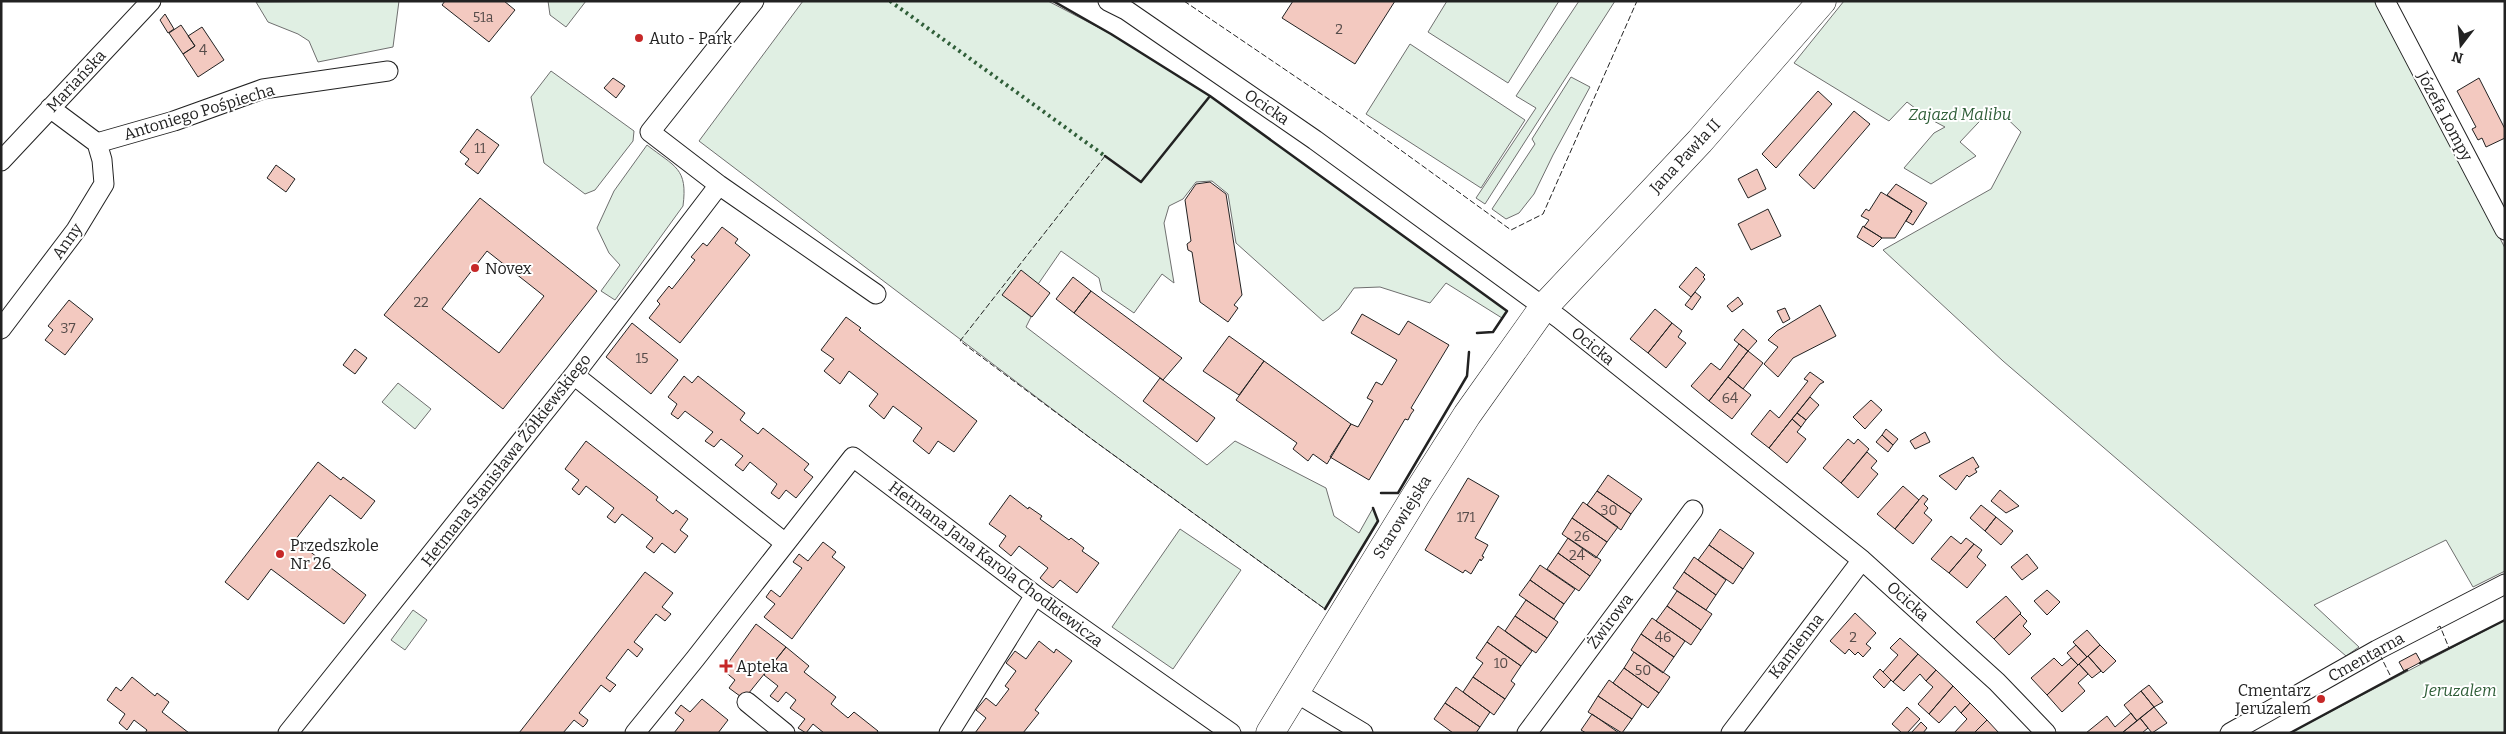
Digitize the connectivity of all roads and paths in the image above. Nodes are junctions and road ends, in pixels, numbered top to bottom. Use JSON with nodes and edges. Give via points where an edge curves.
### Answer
{"nodes":[{"id":1,"x":150,"y":1,"type":"edge"},
{"id":2,"x":754,"y":1,"type":"edge"},
{"id":3,"x":1108,"y":1,"type":"edge"},
{"id":4,"x":1822,"y":1,"type":"edge"},
{"id":5,"x":2384,"y":1,"type":"edge"},
{"id":6,"x":388,"y":71,"type":"dead end"},
{"id":7,"x":50,"y":108,"type":"junction"},
{"id":8,"x":97,"y":142,"type":"junction"},
{"id":9,"x":1,"y":161,"type":"edge"},
{"id":10,"x":719,"y":185,"type":"junction"},
{"id":11,"x":2505,"y":230,"type":"edge"},
{"id":12,"x":876,"y":294,"type":"dead end"},
{"id":13,"x":1543,"y":308,"type":"junction"},
{"id":14,"x":1,"y":329,"type":"edge"},
{"id":15,"x":574,"y":376,"type":"junction"},
{"id":16,"x":1693,"y":510,"type":"dead end"},
{"id":17,"x":785,"y":543,"type":"junction"},
{"id":18,"x":1862,"y":560,"type":"junction"},
{"id":19,"x":2505,"y":584,"type":"edge"},
{"id":20,"x":1035,"y":595,"type":"junction"},
{"id":21,"x":1295,"y":692,"type":"junction"},
{"id":22,"x":747,"y":702,"type":"dead end"},
{"id":23,"x":295,"y":730,"type":"edge"},
{"id":24,"x":635,"y":733,"type":"edge"},
{"id":25,"x":785,"y":733,"type":"edge"},
{"id":26,"x":949,"y":733,"type":"edge"},
{"id":27,"x":1231,"y":733,"type":"edge"},
{"id":28,"x":1270,"y":733,"type":"edge"},
{"id":29,"x":1363,"y":733,"type":"edge"},
{"id":30,"x":1527,"y":733,"type":"edge"},
{"id":31,"x":1731,"y":733,"type":"edge"},
{"id":32,"x":2046,"y":733,"type":"edge"},
{"id":33,"x":2230,"y":733,"type":"edge"}],
"edges":[{"from":1,"to":7,"type":"street","name":"Mariańska"},
{"from":2,"to":10,"type":"street","via":[[650,132]]},
{"from":3,"to":13,"type":"street","name":"Ocicka","via":[[1126,10],[1315,140]]},
{"from":4,"to":13,"type":"main road","name":"Jana Pawła II","via":[[1706,134]]},
{"from":5,"to":11,"type":"street","name":"Józefa Lompy"},
{"from":6,"to":8,"type":"street","name":"Antoniego Pośpiecha","via":[[263,89],[174,121]]},
{"from":7,"to":8,"type":"street"},
{"from":7,"to":9,"type":"street","name":"Mariańska"},
{"from":8,"to":14,"type":"street","name":"Anny","via":[[104,184],[76,230]]},
{"from":10,"to":12,"type":"street"},
{"from":10,"to":15,"type":"street","name":"Hetmana Stanisława Żółkiewskiego"},
{"from":13,"to":18,"type":"street","name":"Ocicka"},
{"from":13,"to":21,"type":"main road","name":"Starowiejska","via":[[1467,415]]},
{"from":15,"to":17,"type":"street"},
{"from":15,"to":23,"type":"street","name":"Hetmana Stanisława Żółkiewskiego"},
{"from":16,"to":30,"type":"street","name":"Żwirowa"},
{"from":17,"to":20,"type":"street","name":"Hetmana Jana Karola Chodkiewicza","via":[[853,457]]},
{"from":17,"to":24,"type":"street","name":"Hetmana Jana Karola Chodkiewicza"},
{"from":18,"to":31,"type":"street","name":"Kamienna"},
{"from":18,"to":32,"type":"street","name":"Ocicka","via":[[1997,682]]},
{"from":19,"to":33,"type":"street","name":"Cmentarna","via":[[2377,650]]},
{"from":20,"to":26,"type":"street"},
{"from":20,"to":27,"type":"street","name":"Hetmana Jana Karola Chodkiewicza"},
{"from":21,"to":28,"type":"main road","name":"Starowiejska"},
{"from":21,"to":29,"type":"street"},
{"from":22,"to":25,"type":"street"}]}
